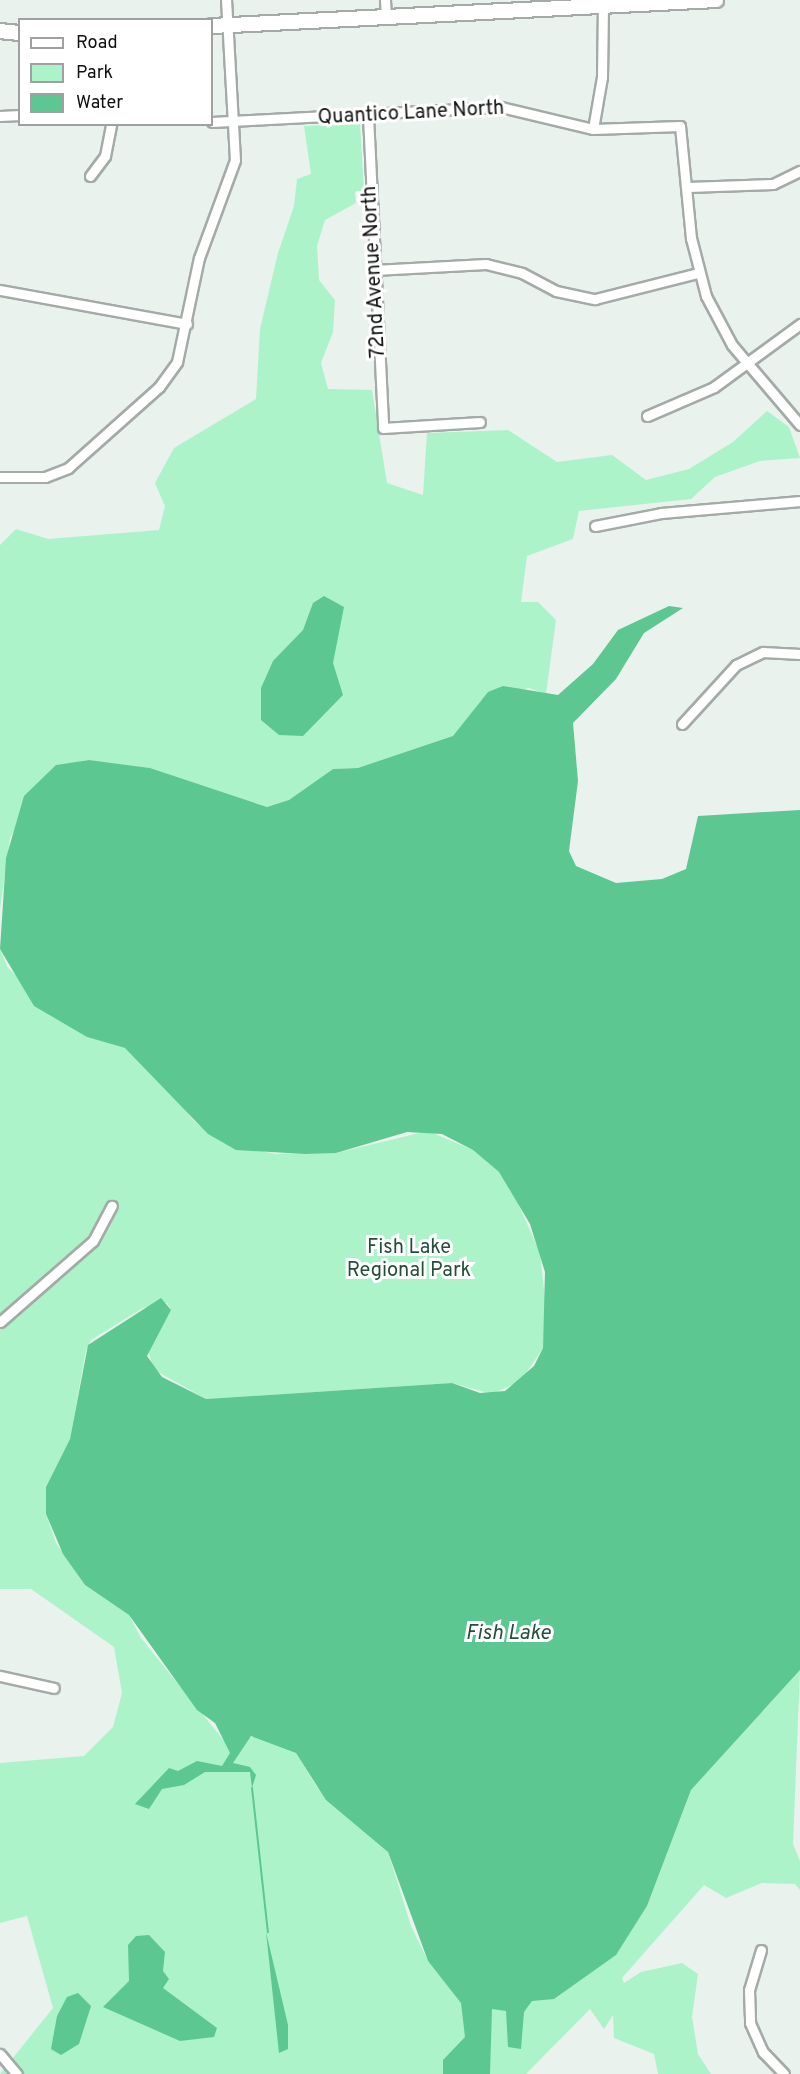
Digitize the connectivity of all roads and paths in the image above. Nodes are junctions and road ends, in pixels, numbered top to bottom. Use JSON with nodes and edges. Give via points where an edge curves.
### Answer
{"nodes":[{"id":1,"x":226,"y":0,"type":"edge"},
{"id":2,"x":385,"y":0,"type":"edge"},
{"id":3,"x":716,"y":0,"type":"edge"},
{"id":4,"x":665,"y":1,"type":"edge"},
{"id":5,"x":603,"y":6,"type":"junction"},
{"id":6,"x":386,"y":17,"type":"junction"},
{"id":7,"x":230,"y":25,"type":"junction"},
{"id":8,"x":213,"y":26,"type":"edge"},
{"id":9,"x":0,"y":31,"type":"edge"},
{"id":10,"x":18,"y":34,"type":"edge"},
{"id":11,"x":18,"y":34,"type":"edge"},
{"id":12,"x":0,"y":38,"type":"edge"},
{"id":13,"x":18,"y":115,"type":"edge"},
{"id":14,"x":0,"y":116,"type":"edge"},
{"id":15,"x":368,"y":116,"type":"junction"},
{"id":16,"x":213,"y":122,"type":"edge"},
{"id":17,"x":235,"y":122,"type":"junction"},
{"id":18,"x":111,"y":126,"type":"edge"},
{"id":19,"x":593,"y":129,"type":"junction"},
{"id":20,"x":800,"y":171,"type":"edge"},
{"id":21,"x":90,"y":176,"type":"dead end"},
{"id":22,"x":688,"y":187,"type":"junction"},
{"id":23,"x":374,"y":270,"type":"junction"},
{"id":24,"x":698,"y":273,"type":"junction"},
{"id":25,"x":0,"y":290,"type":"edge"},
{"id":26,"x":187,"y":324,"type":"junction"},
{"id":27,"x":800,"y":324,"type":"edge"},
{"id":28,"x":745,"y":361,"type":"junction"},
{"id":29,"x":647,"y":416,"type":"dead end"},
{"id":30,"x":480,"y":422,"type":"dead end"},
{"id":31,"x":800,"y":425,"type":"edge"},
{"id":32,"x":0,"y":477,"type":"edge"},
{"id":33,"x":800,"y":501,"type":"edge"},
{"id":34,"x":595,"y":526,"type":"dead end"},
{"id":35,"x":800,"y":654,"type":"edge"},
{"id":36,"x":682,"y":724,"type":"dead end"},
{"id":37,"x":112,"y":1206,"type":"dead end"},
{"id":38,"x":0,"y":1322,"type":"edge"},
{"id":39,"x":0,"y":1676,"type":"edge"},
{"id":40,"x":54,"y":1688,"type":"dead end"},
{"id":41,"x":760,"y":1950,"type":"dead end"},
{"id":42,"x":0,"y":2055,"type":"edge"},
{"id":43,"x":17,"y":2074,"type":"edge"},
{"id":44,"x":784,"y":2074,"type":"edge"}],
"edges":[{"from":1,"to":7,"type":"street"},
{"from":2,"to":6,"type":"street"},
{"from":3,"to":4,"type":"street"},
{"from":4,"to":5,"type":"street"},
{"from":5,"to":6,"type":"street"},
{"from":5,"to":19,"type":"street","via":[[602,77]]},
{"from":6,"to":7,"type":"street"},
{"from":7,"to":8,"type":"street"},
{"from":7,"to":17,"type":"street"},
{"from":9,"to":10,"type":"street"},
{"from":11,"to":12,"type":"street"},
{"from":13,"to":14,"type":"street"},
{"from":15,"to":17,"type":"street","name":"Quantico Lane North"},
{"from":15,"to":19,"type":"street","name":"Quantico Lane North","via":[[501,107]]},
{"from":15,"to":23,"type":"street","name":"72nd Avenue North"},
{"from":16,"to":17,"type":"street","name":"Quantico Lane North"},
{"from":17,"to":26,"type":"street","via":[[235,160],[199,258]]},
{"from":18,"to":21,"type":"street","via":[[105,156]]},
{"from":19,"to":22,"type":"street","name":"Quantico Lane North","via":[[680,126]]},
{"from":20,"to":22,"type":"street","via":[[773,184]]},
{"from":22,"to":24,"type":"street"},
{"from":23,"to":24,"type":"street","via":[[486,264],[522,273],[556,291],[595,299]]},
{"from":23,"to":30,"type":"street","name":"72nd Avenue North","via":[[383,428]]},
{"from":24,"to":28,"type":"street","via":[[717,320]]},
{"from":25,"to":26,"type":"street"},
{"from":26,"to":32,"type":"street","via":[[182,351],[167,379],[80,461],[45,477]]},
{"from":27,"to":28,"type":"street"},
{"from":28,"to":29,"type":"street","via":[[714,387]]},
{"from":28,"to":31,"type":"street"},
{"from":33,"to":34,"type":"street","via":[[661,513]]},
{"from":35,"to":36,"type":"street","via":[[762,652],[736,664]]},
{"from":37,"to":38,"type":"street","via":[[93,1241]]},
{"from":39,"to":40,"type":"street"},
{"from":41,"to":44,"type":"street","via":[[749,1990],[750,2023],[763,2052]]},
{"from":42,"to":43,"type":"street"}]}
